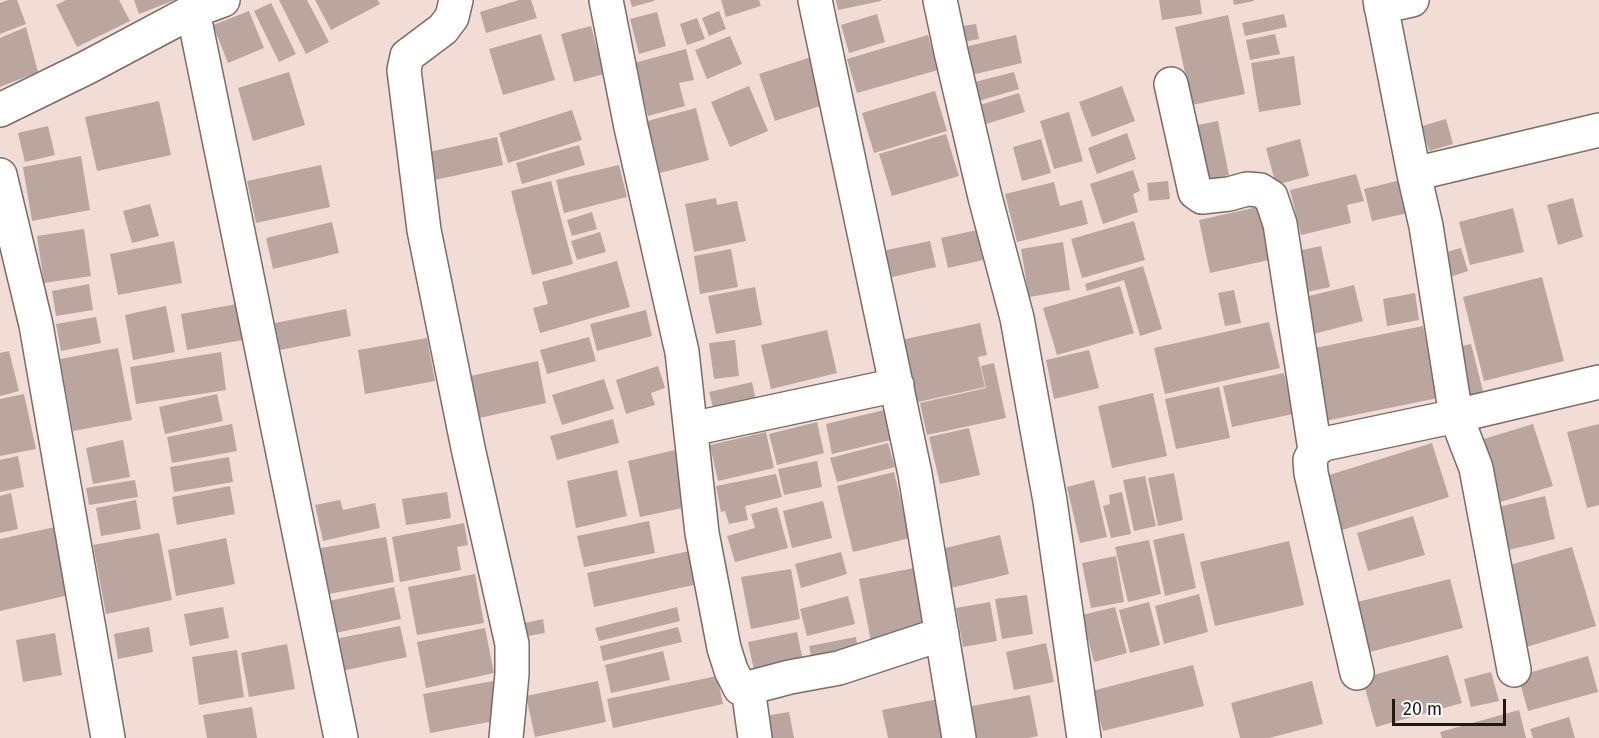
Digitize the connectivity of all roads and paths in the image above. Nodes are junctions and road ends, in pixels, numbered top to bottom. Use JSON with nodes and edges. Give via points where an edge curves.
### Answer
{"nodes":[{"id":1,"x":223,"y":0,"type":"edge"},
{"id":2,"x":456,"y":0,"type":"edge"},
{"id":3,"x":606,"y":0,"type":"edge"},
{"id":4,"x":815,"y":0,"type":"edge"},
{"id":5,"x":940,"y":0,"type":"edge"},
{"id":6,"x":1391,"y":2,"type":"edge"},
{"id":7,"x":193,"y":11,"type":"junction"},
{"id":8,"x":1171,"y":84,"type":"dead end"},
{"id":9,"x":0,"y":110,"type":"edge"},
{"id":10,"x":1599,"y":130,"type":"edge"},
{"id":11,"x":1414,"y":174,"type":"junction"},
{"id":12,"x":0,"y":175,"type":"edge"},
{"id":13,"x":1599,"y":382,"type":"edge"},
{"id":14,"x":897,"y":384,"type":"junction"},
{"id":15,"x":1456,"y":416,"type":"junction"},
{"id":16,"x":691,"y":429,"type":"junction"},
{"id":17,"x":1316,"y":450,"type":"junction"},
{"id":18,"x":942,"y":634,"type":"junction"},
{"id":19,"x":1514,"y":670,"type":"dead end"},
{"id":20,"x":1357,"y":673,"type":"dead end"},
{"id":21,"x":748,"y":688,"type":"junction"},
{"id":22,"x":108,"y":738,"type":"edge"},
{"id":23,"x":341,"y":738,"type":"edge"},
{"id":24,"x":506,"y":738,"type":"edge"},
{"id":25,"x":756,"y":738,"type":"edge"},
{"id":26,"x":959,"y":738,"type":"edge"},
{"id":27,"x":1084,"y":738,"type":"edge"}],
"edges":[{"from":1,"to":7,"type":"street"},
{"from":2,"to":24,"type":"street","via":[[452,17],[443,29],[407,56],[404,70],[424,230],[512,644]]},
{"from":3,"to":16,"type":"street","via":[[682,352]]},
{"from":4,"to":14,"type":"street"},
{"from":5,"to":27,"type":"street","via":[[1017,318],[1050,501]]},
{"from":6,"to":11,"type":"street"},
{"from":7,"to":9,"type":"street"},
{"from":7,"to":23,"type":"street"},
{"from":8,"to":17,"type":"street","via":[[1195,192],[1202,197],[1247,189],[1260,190],[1271,197],[1280,224]]},
{"from":10,"to":11,"type":"street"},
{"from":11,"to":15,"type":"street"},
{"from":12,"to":22,"type":"street","via":[[36,324]]},
{"from":13,"to":15,"type":"street"},
{"from":14,"to":16,"type":"street"},
{"from":14,"to":18,"type":"street"},
{"from":15,"to":17,"type":"street","via":[[1324,444]]},
{"from":15,"to":19,"type":"street","via":[[1476,468]]},
{"from":16,"to":21,"type":"street","via":[[702,533],[724,648],[740,688]]},
{"from":17,"to":20,"type":"street","via":[[1310,460],[1311,473]]},
{"from":18,"to":21,"type":"street","via":[[839,668]]},
{"from":18,"to":26,"type":"street"},
{"from":21,"to":25,"type":"street"}]}
